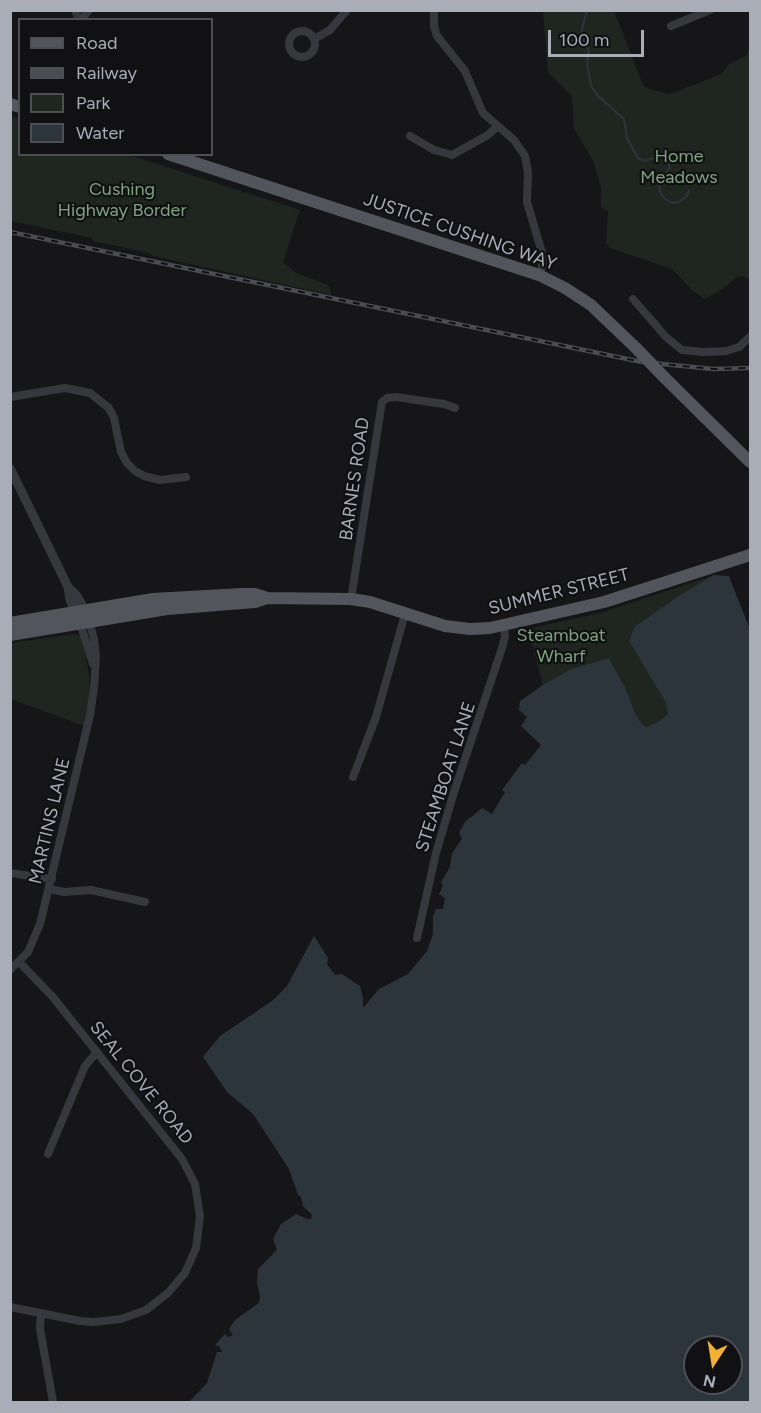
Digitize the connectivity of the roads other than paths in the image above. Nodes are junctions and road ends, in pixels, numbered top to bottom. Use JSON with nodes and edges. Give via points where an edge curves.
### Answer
{"nodes":[{"id":1,"x":347,"y":10,"type":"edge"},
{"id":2,"x":434,"y":10,"type":"edge"},
{"id":3,"x":710,"y":10,"type":"edge"},
{"id":4,"x":671,"y":26,"type":"dead end"},
{"id":5,"x":314,"y":39,"type":"dead end"},
{"id":6,"x":498,"y":126,"type":"junction"},
{"id":7,"x":410,"y":136,"type":"dead end"},
{"id":8,"x":174,"y":156,"type":"edge"},
{"id":9,"x":539,"y":275,"type":"junction"},
{"id":10,"x":633,"y":299,"type":"dead end"},
{"id":11,"x":750,"y":337,"type":"edge"},
{"id":12,"x":10,"y":397,"type":"edge"},
{"id":13,"x":455,"y":408,"type":"dead end"},
{"id":14,"x":750,"y":462,"type":"edge"},
{"id":15,"x":10,"y":468,"type":"edge"},
{"id":16,"x":186,"y":477,"type":"dead end"},
{"id":17,"x":750,"y":555,"type":"edge"},
{"id":18,"x":351,"y":599,"type":"junction"},
{"id":19,"x":405,"y":614,"type":"junction"},
{"id":20,"x":82,"y":617,"type":"junction"},
{"id":21,"x":10,"y":623,"type":"edge"},
{"id":22,"x":504,"y":625,"type":"junction"},
{"id":23,"x":10,"y":635,"type":"edge"},
{"id":24,"x":353,"y":777,"type":"dead end"},
{"id":25,"x":10,"y":873,"type":"edge"},
{"id":26,"x":52,"y":879,"type":"junction"},
{"id":27,"x":49,"y":889,"type":"junction"},
{"id":28,"x":145,"y":902,"type":"dead end"},
{"id":29,"x":417,"y":938,"type":"dead end"},
{"id":30,"x":20,"y":963,"type":"junction"},
{"id":31,"x":10,"y":970,"type":"edge"},
{"id":32,"x":97,"y":1052,"type":"junction"},
{"id":33,"x":48,"y":1154,"type":"dead end"},
{"id":34,"x":10,"y":1307,"type":"edge"},
{"id":35,"x":41,"y":1313,"type":"junction"},
{"id":36,"x":53,"y":1402,"type":"edge"}],
"edges":[{"from":1,"to":5,"type":"street","via":[[330,30]]},
{"from":2,"to":6,"type":"street","via":[[437,36],[465,71],[483,113]]},
{"from":3,"to":4,"type":"street"},
{"from":6,"to":7,"type":"street","via":[[452,155]]},
{"from":6,"to":9,"type":"street","via":[[517,142],[526,161],[526,202],[543,256]]},
{"from":8,"to":9,"type":"main road","name":"JUSTICE CUSHING WAY"},
{"from":9,"to":14,"type":"main road","name":"JUSTICE CUSHING WAY","bridge":true,"via":[[584,300],[608,319]]},
{"from":10,"to":11,"type":"street","via":[[682,350],[726,351],[739,347]]},
{"from":12,"to":16,"type":"street","via":[[65,388],[90,393],[110,408],[121,452],[135,471],[160,480]]},
{"from":13,"to":18,"type":"street","name":"BARNES ROAD","via":[[396,397],[382,402]]},
{"from":15,"to":20,"type":"street","via":[[68,587],[70,600]]},
{"from":17,"to":22,"type":"main road","name":"SUMMER STREET","via":[[604,602]]},
{"from":18,"to":19,"type":"main road","name":"SUMMER STREET"},
{"from":18,"to":20,"type":"main road","name":"SUMMER STREET","via":[[267,598],[255,594],[185,596],[153,599]]},
{"from":19,"to":22,"type":"main road","name":"SUMMER STREET","via":[[461,628]]},
{"from":19,"to":24,"type":"street","via":[[376,717]]},
{"from":20,"to":21,"type":"main road"},
{"from":20,"to":23,"type":"main road"},
{"from":20,"to":26,"type":"street","name":"MARTINS LANE","via":[[94,668],[92,706]]},
{"from":22,"to":29,"type":"street","name":"STEAMBOAT LANE","via":[[503,645],[448,809]]},
{"from":25,"to":26,"type":"street"},
{"from":26,"to":27,"type":"street","name":"MARTINS LANE"},
{"from":27,"to":28,"type":"street","via":[[91,890]]},
{"from":27,"to":30,"type":"street","name":"MARTINS LANE","via":[[34,939]]},
{"from":30,"to":31,"type":"street","name":"MARTINS LANE"},
{"from":30,"to":32,"type":"street","name":"SEAL COVE ROAD"},
{"from":32,"to":33,"type":"street","via":[[85,1066]]},
{"from":32,"to":35,"type":"street","name":"SEAL COVE ROAD","via":[[188,1168],[199,1200],[198,1239],[185,1273],[146,1310],[103,1322]]},
{"from":34,"to":35,"type":"street","name":"SEAL COVE ROAD"},
{"from":35,"to":36,"type":"street","via":[[40,1329]]}]}
